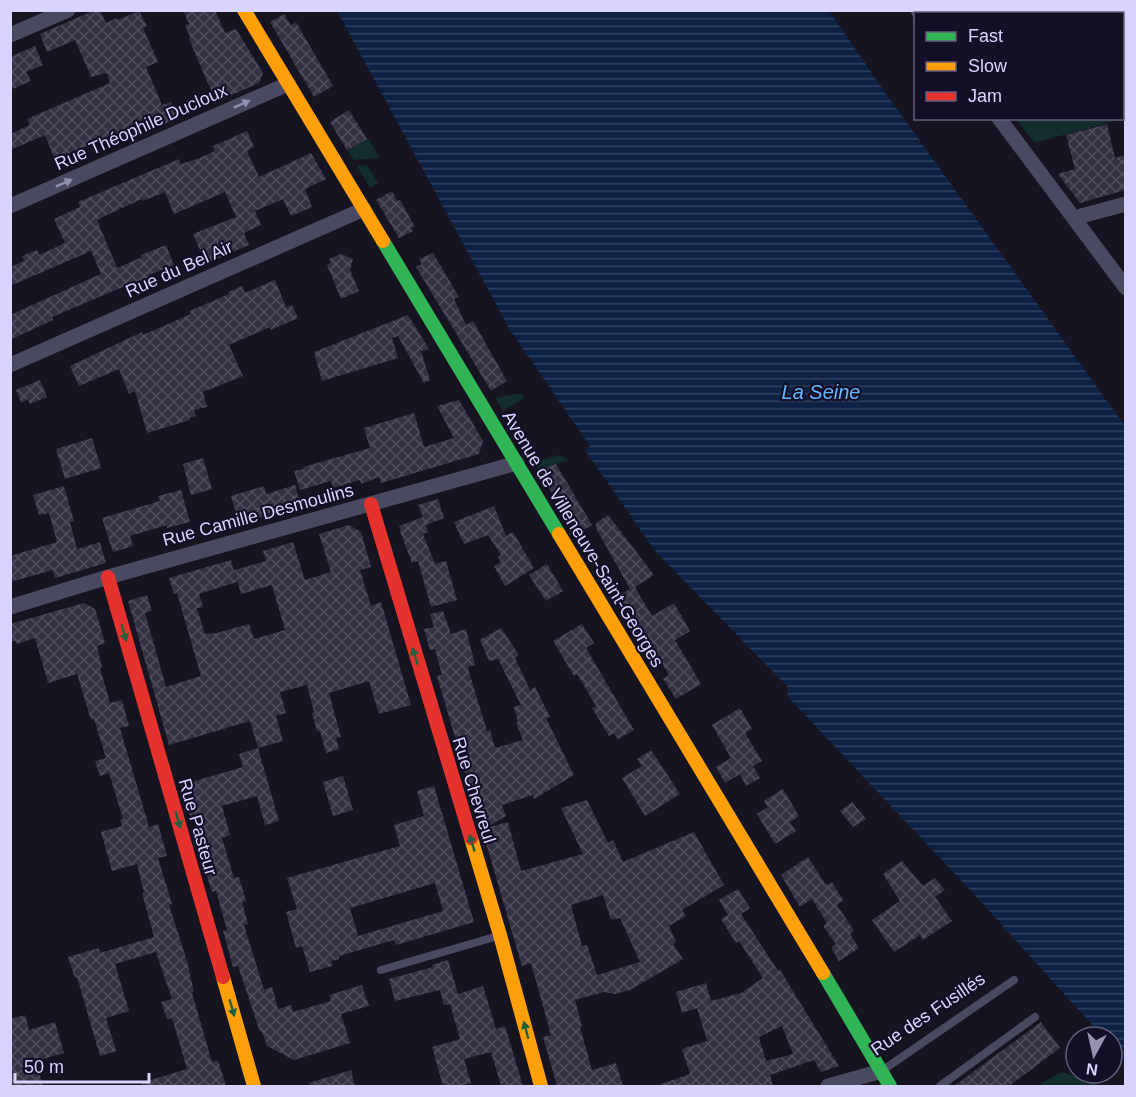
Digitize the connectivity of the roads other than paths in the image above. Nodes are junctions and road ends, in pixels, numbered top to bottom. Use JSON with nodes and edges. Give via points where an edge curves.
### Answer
{"nodes":[{"id":1,"x":68,"y":10,"type":"edge"},
{"id":2,"x":244,"y":10,"type":"edge"},
{"id":3,"x":10,"y":35,"type":"edge"},
{"id":4,"x":288,"y":84,"type":"junction"},
{"id":5,"x":1000,"y":120,"type":"edge"},
{"id":6,"x":1125,"y":204,"type":"edge"},
{"id":7,"x":10,"y":206,"type":"edge"},
{"id":8,"x":364,"y":208,"type":"junction"},
{"id":9,"x":1081,"y":216,"type":"dead end"},
{"id":10,"x":1125,"y":288,"type":"edge"},
{"id":11,"x":10,"y":365,"type":"edge"},
{"id":12,"x":517,"y":463,"type":"junction"},
{"id":13,"x":371,"y":504,"type":"junction"},
{"id":14,"x":108,"y":577,"type":"junction"},
{"id":15,"x":10,"y":607,"type":"edge"},
{"id":16,"x":500,"y":935,"type":"junction"},
{"id":17,"x":381,"y":970,"type":"dead end"},
{"id":18,"x":1014,"y":980,"type":"dead end"},
{"id":19,"x":1035,"y":1017,"type":"dead end"},
{"id":20,"x":882,"y":1071,"type":"junction"},
{"id":21,"x":254,"y":1086,"type":"edge"},
{"id":22,"x":541,"y":1086,"type":"edge"},
{"id":23,"x":828,"y":1086,"type":"edge"},
{"id":24,"x":890,"y":1086,"type":"edge"},
{"id":25,"x":940,"y":1086,"type":"edge"}],
"edges":[{"from":1,"to":3,"type":"street"},
{"from":2,"to":4,"type":"main road","name":"Avenue de Villeneuve-Saint-Georges"},
{"from":7,"to":4,"type":"street","name":"Rue Théophile Ducloux","one_way":true},
{"from":4,"to":8,"type":"main road","name":"Avenue de Villeneuve-Saint-Georges"},
{"from":5,"to":10,"type":"street"},
{"from":6,"to":9,"type":"street"},
{"from":8,"to":11,"type":"street","name":"Rue du Bel Air"},
{"from":8,"to":12,"type":"main road","name":"Avenue de Villeneuve-Saint-Georges"},
{"from":12,"to":13,"type":"street","name":"Rue Camille Desmoulins"},
{"from":12,"to":20,"type":"main road","name":"Avenue de Villeneuve-Saint-Georges"},
{"from":13,"to":14,"type":"street","name":"Rue Camille Desmoulins"},
{"from":16,"to":13,"type":"main road","name":"Rue Chevreul","one_way":true},
{"from":14,"to":15,"type":"street","name":"Rue Camille Desmoulins"},
{"from":14,"to":21,"type":"main road","name":"Rue Pasteur","one_way":true},
{"from":16,"to":17,"type":"lane"},
{"from":22,"to":16,"type":"main road","name":"Rue Chevreul","one_way":true},
{"from":18,"to":20,"type":"lane","name":"Rue des Fusillés"},
{"from":19,"to":25,"type":"lane"},
{"from":20,"to":23,"type":"street","name":"Rue des Fusillés"},
{"from":20,"to":24,"type":"main road","name":"Avenue de Villeneuve-Saint-Georges"}]}
